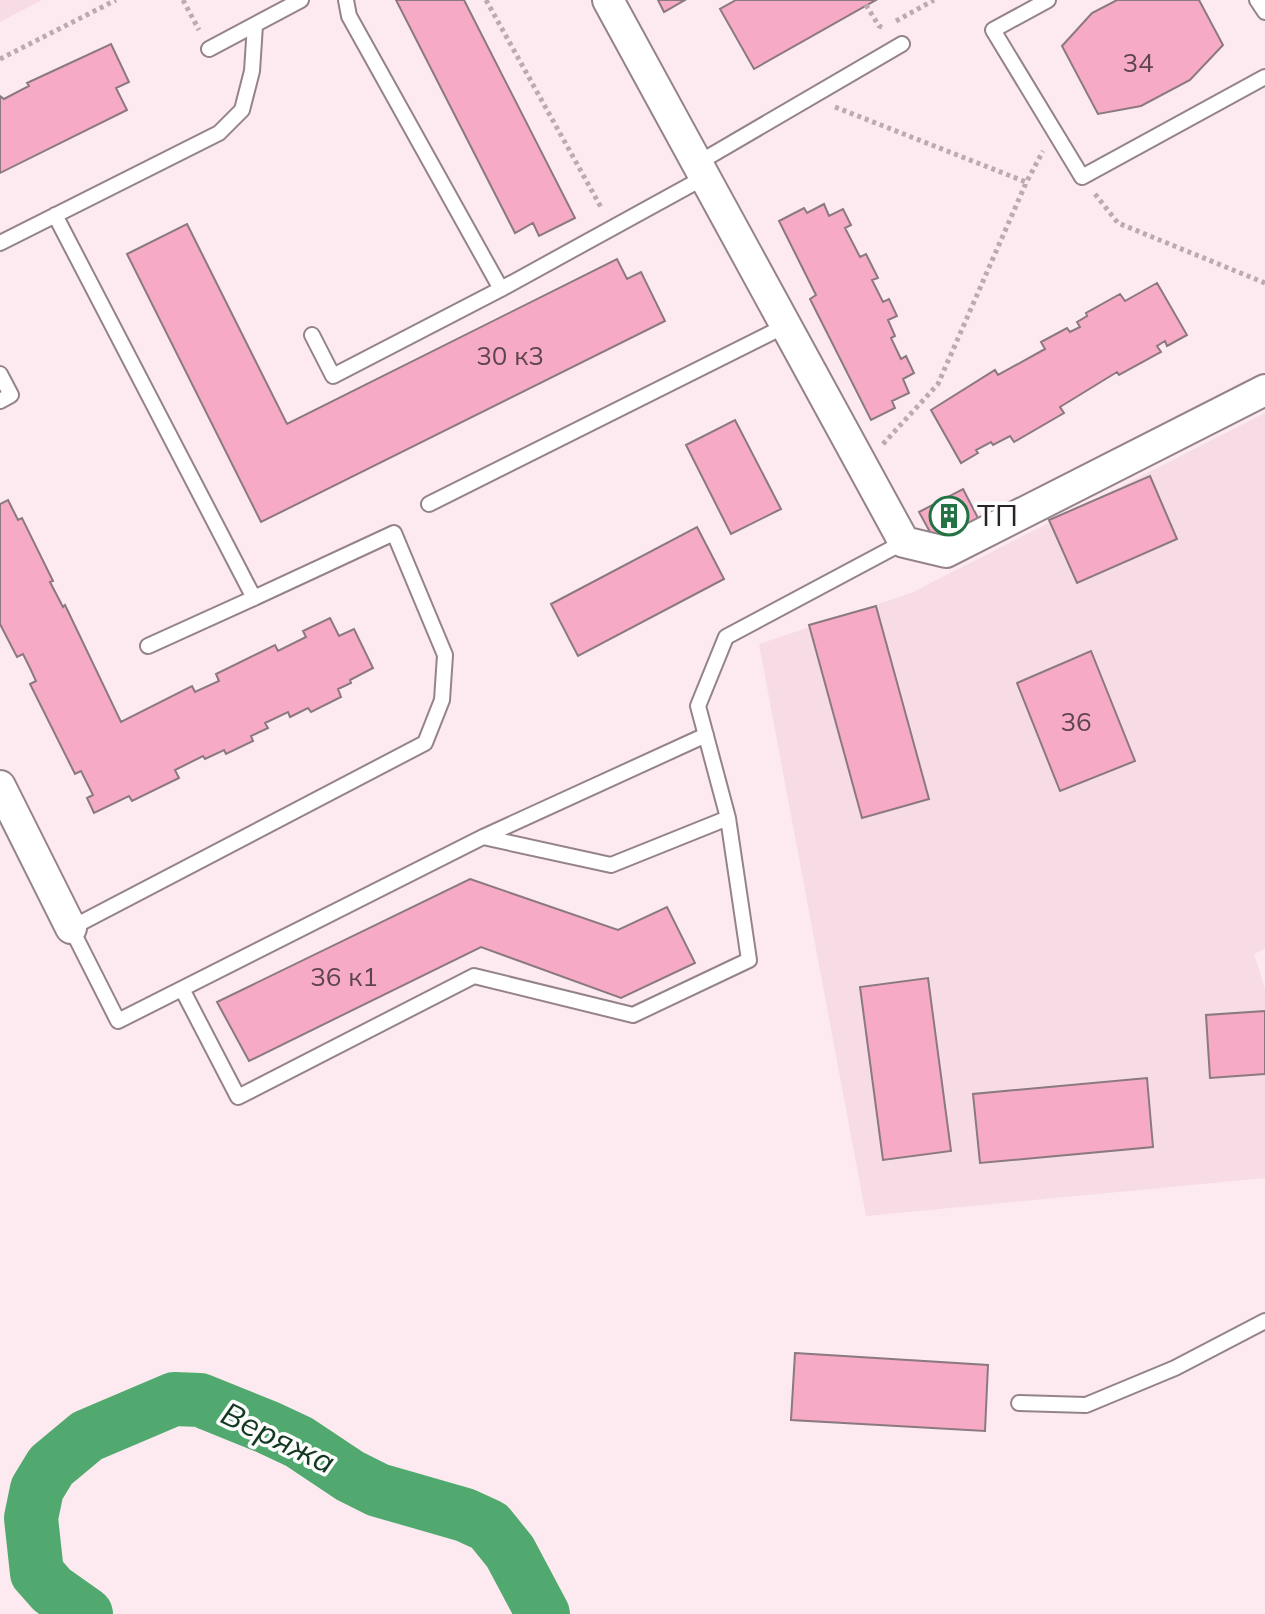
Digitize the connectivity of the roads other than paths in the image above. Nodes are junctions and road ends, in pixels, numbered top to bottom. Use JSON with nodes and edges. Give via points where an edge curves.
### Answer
{"nodes":[{"id":1,"x":301,"y":0,"type":"edge"},
{"id":2,"x":346,"y":0,"type":"edge"},
{"id":3,"x":608,"y":0,"type":"edge"},
{"id":4,"x":1048,"y":0,"type":"edge"},
{"id":5,"x":1257,"y":0,"type":"edge"},
{"id":6,"x":1265,"y":12,"type":"edge"},
{"id":7,"x":255,"y":25,"type":"junction"},
{"id":8,"x":902,"y":44,"type":"dead end"},
{"id":9,"x":209,"y":49,"type":"road end"},
{"id":10,"x":1265,"y":77,"type":"edge"},
{"id":11,"x":702,"y":170,"type":"junction"},
{"id":12,"x":55,"y":215,"type":"junction"},
{"id":13,"x":0,"y":243,"type":"edge"},
{"id":14,"x":501,"y":289,"type":"junction"},
{"id":15,"x":787,"y":325,"type":"junction"},
{"id":16,"x":312,"y":335,"type":"dead end"},
{"id":17,"x":0,"y":374,"type":"edge"},
{"id":18,"x":1265,"y":390,"type":"edge"},
{"id":19,"x":0,"y":401,"type":"edge"},
{"id":20,"x":429,"y":504,"type":"dead end"},
{"id":21,"x":904,"y":542,"type":"junction"},
{"id":22,"x":254,"y":598,"type":"junction"},
{"id":23,"x":148,"y":646,"type":"dead end"},
{"id":24,"x":706,"y":735,"type":"junction"},
{"id":25,"x":0,"y":786,"type":"edge"},
{"id":26,"x":728,"y":818,"type":"junction"},
{"id":27,"x":483,"y":837,"type":"junction"},
{"id":28,"x":71,"y":928,"type":"junction"},
{"id":29,"x":182,"y":989,"type":"junction"},
{"id":30,"x":1265,"y":1321,"type":"edge"},
{"id":31,"x":1019,"y":1403,"type":"dead end"}],
"edges":[{"from":1,"to":7,"type":"lane"},
{"from":2,"to":14,"type":"lane","via":[[349,16]]},
{"from":3,"to":11,"type":"street"},
{"from":4,"to":10,"type":"lane","via":[[993,30],[1082,177]]},
{"from":5,"to":6,"type":"lane"},
{"from":7,"to":9,"type":"lane"},
{"from":7,"to":12,"type":"lane","via":[[242,110],[219,133]]},
{"from":8,"to":11,"type":"lane"},
{"from":11,"to":14,"type":"lane","via":[[612,228]]},
{"from":11,"to":15,"type":"street"},
{"from":12,"to":13,"type":"lane"},
{"from":12,"to":22,"type":"lane"},
{"from":14,"to":16,"type":"lane","via":[[333,376]]},
{"from":15,"to":20,"type":"lane"},
{"from":15,"to":21,"type":"street"},
{"from":17,"to":19,"type":"lane","via":[[11,395]]},
{"from":18,"to":21,"type":"street","via":[[946,552]]},
{"from":21,"to":24,"type":"lane","via":[[726,637],[698,706]]},
{"from":22,"to":23,"type":"lane"},
{"from":22,"to":28,"type":"lane","via":[[394,533],[445,655],[442,700],[425,743]]},
{"from":24,"to":26,"type":"lane"},
{"from":24,"to":27,"type":"lane"},
{"from":25,"to":28,"type":"street"},
{"from":26,"to":27,"type":"lane","via":[[611,865]]},
{"from":26,"to":29,"type":"lane","via":[[749,960],[633,1015],[474,976],[238,1097]]},
{"from":27,"to":29,"type":"lane"},
{"from":28,"to":29,"type":"lane","via":[[118,1021]]},
{"from":30,"to":31,"type":"lane","via":[[1175,1368],[1086,1405]]}]}
